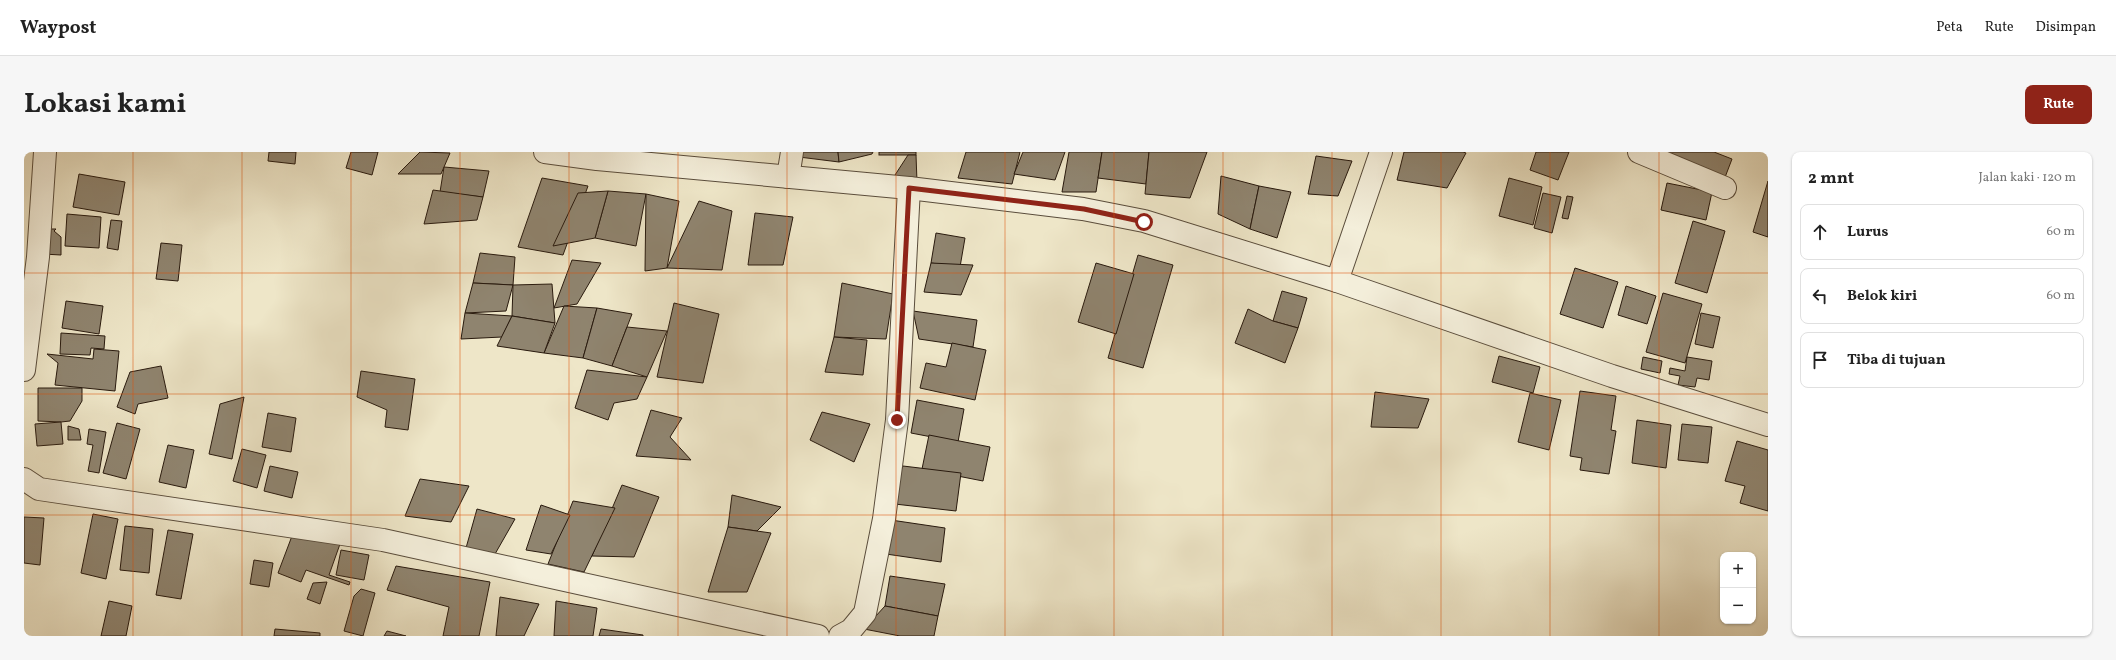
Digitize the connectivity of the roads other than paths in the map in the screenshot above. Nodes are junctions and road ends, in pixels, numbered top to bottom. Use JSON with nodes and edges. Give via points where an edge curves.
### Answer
{"nodes":[{"id":1,"x":45,"y":152,"type":"edge"},
{"id":2,"x":545,"y":152,"type":"edge"},
{"id":3,"x":792,"y":152,"type":"edge"},
{"id":4,"x":1381,"y":152,"type":"edge"},
{"id":5,"x":1639,"y":152,"type":"edge"},
{"id":6,"x":788,"y":177,"type":"junction"},
{"id":7,"x":909,"y":188,"type":"junction"},
{"id":8,"x":1725,"y":188,"type":"dead end"},
{"id":9,"x":1337,"y":281,"type":"junction"},
{"id":10,"x":24,"y":370,"type":"edge"},
{"id":11,"x":1768,"y":425,"type":"edge"},
{"id":12,"x":24,"y":479,"type":"edge"},
{"id":13,"x":818,"y":636,"type":"edge"},
{"id":14,"x":840,"y":636,"type":"edge"}],
"edges":[{"from":1,"to":10,"type":"street","via":[[38,257]]},
{"from":2,"to":6,"type":"street"},
{"from":3,"to":6,"type":"street"},
{"from":4,"to":9,"type":"street"},
{"from":5,"to":8,"type":"street"},
{"from":6,"to":7,"type":"street"},
{"from":7,"to":9,"type":"street","via":[[1084,209],[1144,222]]},
{"from":7,"to":14,"type":"street","via":[[897,420],[884,520],[865,613],[851,630]]},
{"from":9,"to":11,"type":"street","via":[[1612,376]]},
{"from":12,"to":13,"type":"street","via":[[39,489],[383,540]]}]}
